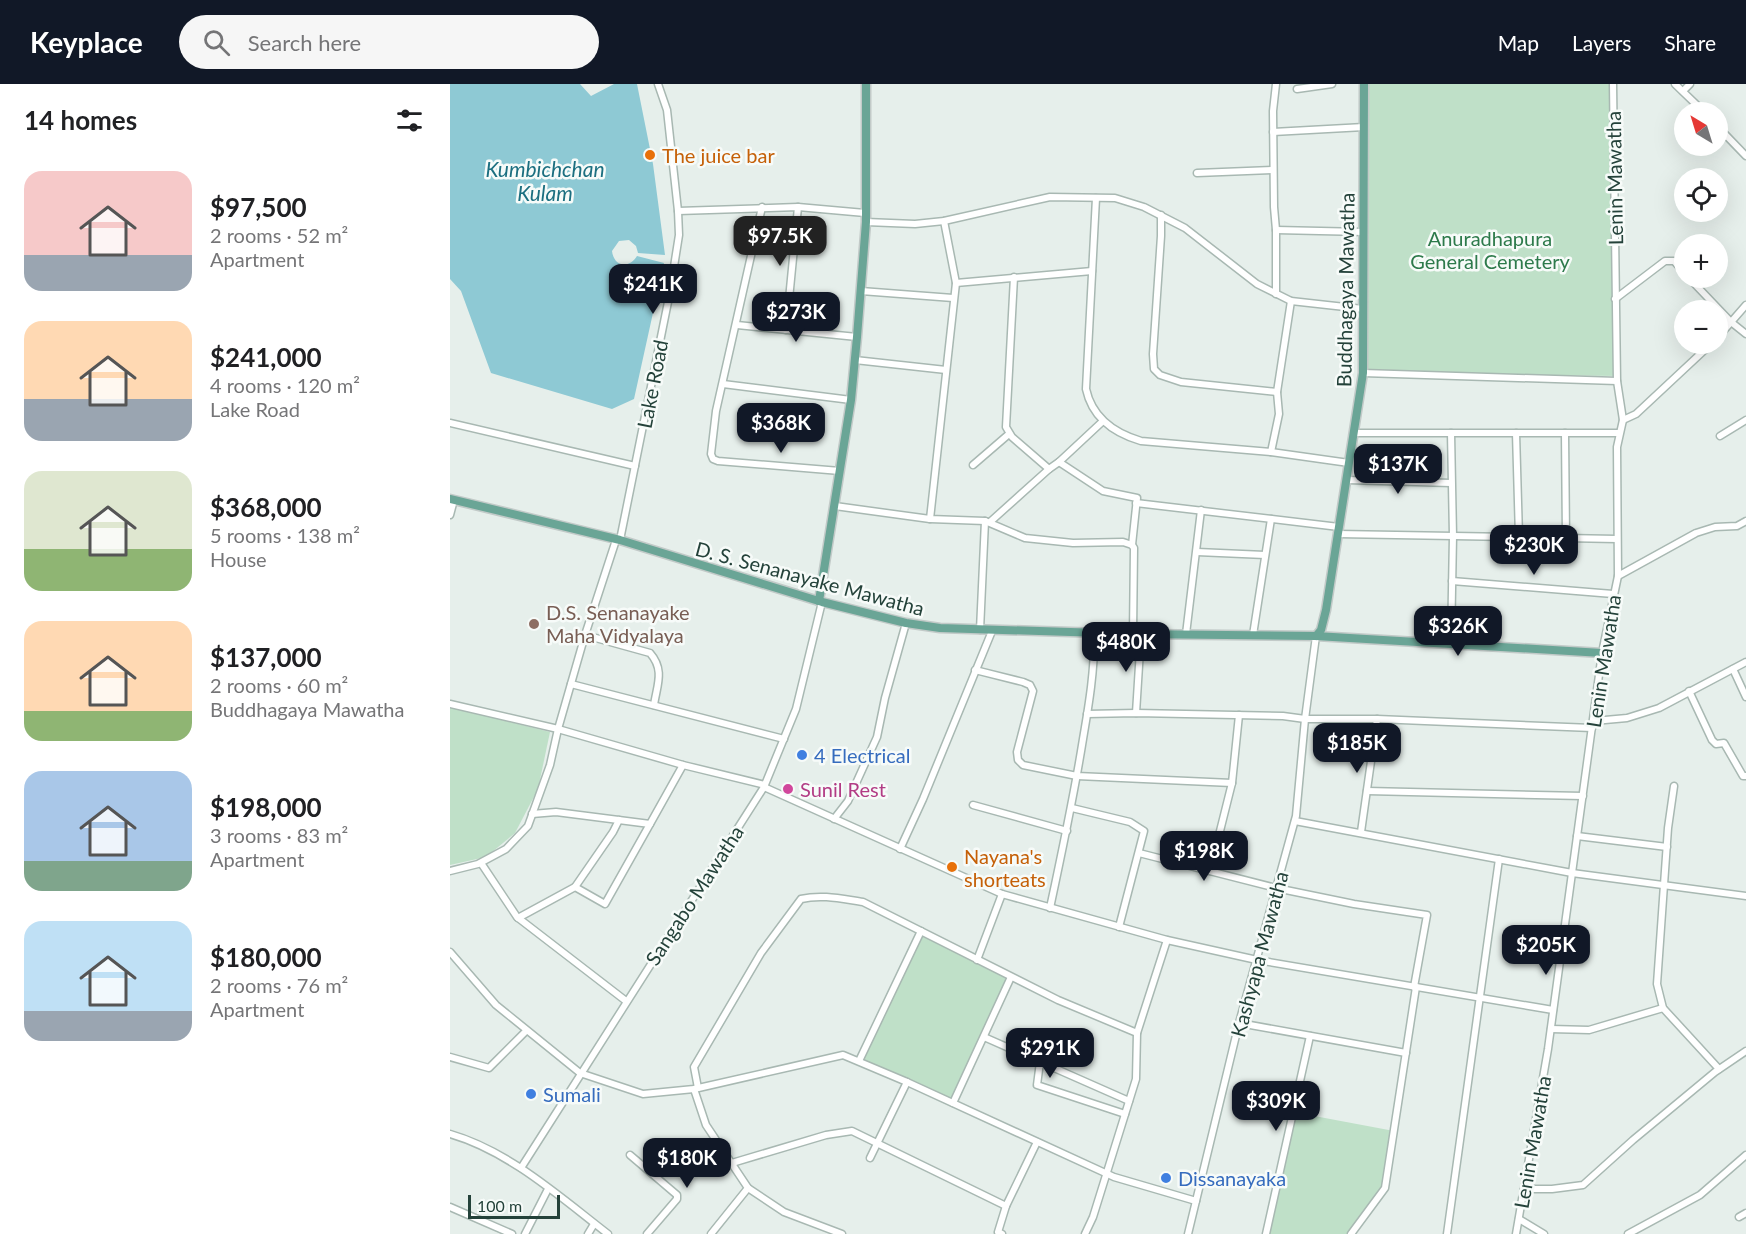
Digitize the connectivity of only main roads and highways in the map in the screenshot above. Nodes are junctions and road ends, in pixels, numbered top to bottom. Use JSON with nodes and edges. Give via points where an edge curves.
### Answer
{"nodes":[{"id":1,"x":866,"y":84,"type":"edge"},
{"id":2,"x":1364,"y":84,"type":"edge"},
{"id":3,"x":452,"y":500,"type":"edge"},
{"id":4,"x":821,"y":602,"type":"junction"},
{"id":5,"x":1316,"y":636,"type":"junction"},
{"id":6,"x":1602,"y":654,"type":"road end"}],
"edges":[{"from":1,"to":4,"type":"main road","via":[[866,217],[861,291],[851,400]]},
{"from":2,"to":5,"type":"main road","name":"Buddhagaya Mawatha","via":[[1363,374],[1325,617]]},
{"from":3,"to":4,"type":"main road","name":"D. S. Senanayake Mawatha","via":[[618,540]]},
{"from":4,"to":5,"type":"main road","name":"D. S. Senanayake Mawatha","via":[[940,628]]},
{"from":5,"to":6,"type":"main road","name":"D. S. Senanayake Mawatha"}]}
